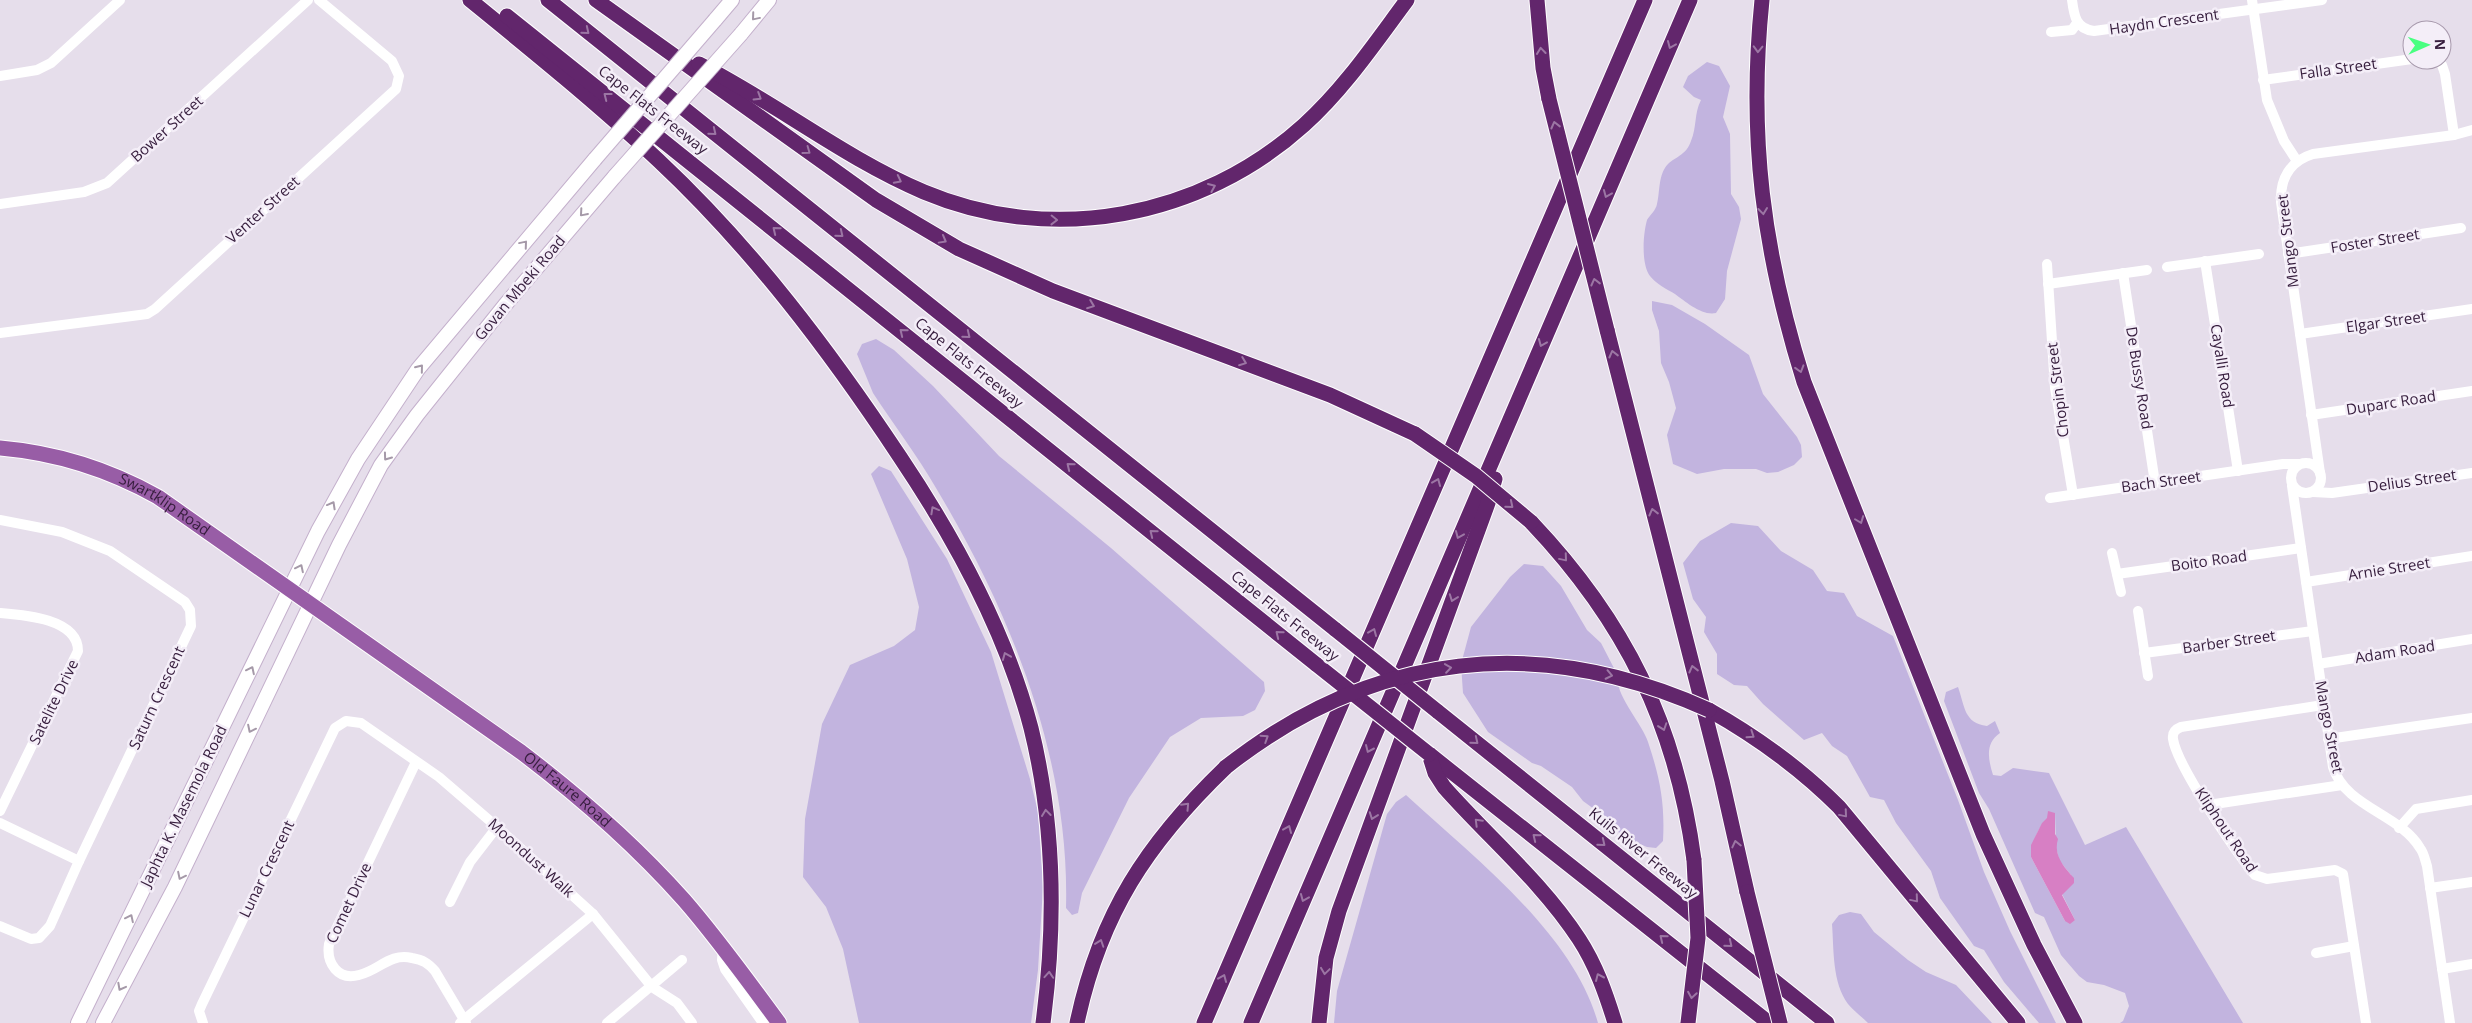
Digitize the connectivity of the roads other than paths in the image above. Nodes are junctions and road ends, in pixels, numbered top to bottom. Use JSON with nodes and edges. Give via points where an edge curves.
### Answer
{"nodes":[{"id":1,"x":120,"y":0,"type":"edge"},
{"id":2,"x":308,"y":0,"type":"edge"},
{"id":3,"x":319,"y":0,"type":"edge"},
{"id":4,"x":470,"y":0,"type":"edge"},
{"id":5,"x":486,"y":0,"type":"edge"},
{"id":6,"x":548,"y":0,"type":"edge"},
{"id":7,"x":596,"y":0,"type":"edge"},
{"id":8,"x":732,"y":0,"type":"edge"},
{"id":9,"x":769,"y":0,"type":"edge"},
{"id":10,"x":1407,"y":0,"type":"edge"},
{"id":11,"x":1537,"y":0,"type":"edge"},
{"id":12,"x":1645,"y":0,"type":"edge"},
{"id":13,"x":1690,"y":0,"type":"edge"},
{"id":14,"x":1762,"y":0,"type":"edge"},
{"id":15,"x":2072,"y":0,"type":"edge"},
{"id":16,"x":2322,"y":0,"type":"edge"},
{"id":17,"x":2252,"y":5,"type":"edge"},
{"id":18,"x":2077,"y":23,"type":"junction"},
{"id":19,"x":2052,"y":32,"type":"dead end"},
{"id":20,"x":653,"y":41,"type":"junction"},
{"id":21,"x":2402,"y":60,"type":"edge"},
{"id":22,"x":2444,"y":70,"type":"edge"},
{"id":23,"x":0,"y":76,"type":"edge"},
{"id":24,"x":2263,"y":80,"type":"junction"},
{"id":25,"x":2472,"y":130,"type":"edge"},
{"id":26,"x":2454,"y":135,"type":"junction"},
{"id":27,"x":2297,"y":162,"type":"junction"},
{"id":28,"x":0,"y":204,"type":"edge"},
{"id":29,"x":2461,"y":228,"type":"dead end"},
{"id":30,"x":2259,"y":254,"type":"dead end"},
{"id":31,"x":2288,"y":254,"type":"junction"},
{"id":32,"x":2205,"y":261,"type":"junction"},
{"id":33,"x":2047,"y":264,"type":"dead end"},
{"id":34,"x":2167,"y":267,"type":"dead end"},
{"id":35,"x":2147,"y":270,"type":"dead end"},
{"id":36,"x":2124,"y":273,"type":"junction"},
{"id":37,"x":2048,"y":284,"type":"junction"},
{"id":38,"x":2472,"y":310,"type":"edge"},
{"id":39,"x":0,"y":333,"type":"edge"},
{"id":40,"x":2300,"y":334,"type":"junction"},
{"id":41,"x":2472,"y":391,"type":"edge"},
{"id":42,"x":1514,"y":410,"type":"junction"},
{"id":43,"x":2311,"y":415,"type":"junction"},
{"id":44,"x":2315,"y":443,"type":"junction"},
{"id":45,"x":0,"y":448,"type":"edge"},
{"id":46,"x":2302,"y":464,"type":"junction"},
{"id":47,"x":2272,"y":466,"type":"junction"},
{"id":48,"x":2238,"y":471,"type":"junction"},
{"id":49,"x":2472,"y":473,"type":"edge"},
{"id":50,"x":2321,"y":476,"type":"junction"},
{"id":51,"x":2155,"y":483,"type":"junction"},
{"id":52,"x":2292,"y":484,"type":"junction"},
{"id":53,"x":2351,"y":490,"type":"junction"},
{"id":54,"x":2311,"y":493,"type":"junction"},
{"id":55,"x":2073,"y":495,"type":"junction"},
{"id":56,"x":2050,"y":498,"type":"dead end"},
{"id":57,"x":2296,"y":511,"type":"junction"},
{"id":58,"x":0,"y":520,"type":"edge"},
{"id":59,"x":2302,"y":548,"type":"junction"},
{"id":60,"x":2112,"y":553,"type":"dead end"},
{"id":61,"x":2472,"y":556,"type":"edge"},
{"id":62,"x":2117,"y":574,"type":"junction"},
{"id":63,"x":2306,"y":582,"type":"junction"},
{"id":64,"x":290,"y":589,"type":"junction"},
{"id":65,"x":2121,"y":592,"type":"dead end"},
{"id":66,"x":312,"y":604,"type":"junction"},
{"id":67,"x":2138,"y":610,"type":"dead end"},
{"id":68,"x":0,"y":613,"type":"edge"},
{"id":69,"x":2313,"y":631,"type":"junction"},
{"id":70,"x":2472,"y":639,"type":"edge"},
{"id":71,"x":2144,"y":653,"type":"junction"},
{"id":72,"x":2318,"y":664,"type":"junction"},
{"id":73,"x":2148,"y":676,"type":"dead end"},
{"id":74,"x":2323,"y":706,"type":"junction"},
{"id":75,"x":1437,"y":711,"type":"joint"},
{"id":76,"x":2472,"y":718,"type":"edge"},
{"id":77,"x":346,"y":721,"type":"joint"},
{"id":78,"x":2328,"y":739,"type":"junction"},
{"id":79,"x":1429,"y":754,"type":"junction"},
{"id":80,"x":416,"y":762,"type":"junction"},
{"id":81,"x":2342,"y":785,"type":"junction"},
{"id":82,"x":2472,"y":800,"type":"edge"},
{"id":83,"x":2208,"y":805,"type":"junction"},
{"id":84,"x":0,"y":811,"type":"edge"},
{"id":85,"x":0,"y":822,"type":"edge"},
{"id":86,"x":498,"y":827,"type":"junction"},
{"id":87,"x":2399,"y":828,"type":"junction"},
{"id":88,"x":79,"y":861,"type":"junction"},
{"id":89,"x":2472,"y":882,"type":"edge"},
{"id":90,"x":2430,"y":888,"type":"junction"},
{"id":91,"x":450,"y":902,"type":"dead end"},
{"id":92,"x":593,"y":914,"type":"junction"},
{"id":93,"x":0,"y":926,"type":"edge"},
{"id":94,"x":2354,"y":946,"type":"junction"},
{"id":95,"x":723,"y":947,"type":"junction"},
{"id":96,"x":2316,"y":953,"type":"dead end"},
{"id":97,"x":682,"y":960,"type":"dead end"},
{"id":98,"x":2472,"y":964,"type":"edge"},
{"id":99,"x":2442,"y":969,"type":"junction"},
{"id":100,"x":652,"y":987,"type":"junction"},
{"id":101,"x":463,"y":1022,"type":"edge"},
{"id":102,"x":78,"y":1023,"type":"edge"},
{"id":103,"x":103,"y":1023,"type":"edge"},
{"id":104,"x":203,"y":1023,"type":"edge"},
{"id":105,"x":607,"y":1023,"type":"edge"},
{"id":106,"x":692,"y":1023,"type":"edge"},
{"id":107,"x":763,"y":1023,"type":"edge"},
{"id":108,"x":779,"y":1023,"type":"edge"},
{"id":109,"x":1043,"y":1023,"type":"edge"},
{"id":110,"x":1077,"y":1023,"type":"edge"},
{"id":111,"x":1204,"y":1023,"type":"edge"},
{"id":112,"x":1251,"y":1023,"type":"edge"},
{"id":113,"x":1320,"y":1023,"type":"edge"},
{"id":114,"x":1615,"y":1023,"type":"edge"},
{"id":115,"x":1688,"y":1023,"type":"edge"},
{"id":116,"x":1769,"y":1023,"type":"edge"},
{"id":117,"x":1780,"y":1023,"type":"edge"},
{"id":118,"x":1828,"y":1023,"type":"edge"},
{"id":119,"x":2018,"y":1023,"type":"edge"},
{"id":120,"x":2075,"y":1023,"type":"edge"},
{"id":121,"x":2366,"y":1023,"type":"edge"},
{"id":122,"x":2450,"y":1023,"type":"edge"}],
"edges":[{"from":1,"to":23,"type":"street","via":[[51,63],[37,70]]},
{"from":2,"to":28,"type":"street","name":"Bower Street","via":[[107,183],[84,192]]},
{"from":3,"to":39,"type":"street","name":"Venter Street","via":[[392,61],[399,76],[396,89],[147,314]]},
{"from":109,"to":4,"type":"highway","one_way":true,"via":[[1052,891],[1042,780],[1017,682],[976,588],[928,498],[846,376],[730,235],[660,162],[592,100]]},
{"from":79,"to":5,"type":"highway","name":"Cape Flats Freeway","one_way":true,"bridge":true},
{"from":6,"to":75,"type":"highway","name":"Cape Flats Freeway","one_way":true,"bridge":true},
{"from":7,"to":20,"type":"highway"},
{"from":64,"to":8,"type":"main road","name":"Govan Mbeki Road","one_way":true,"bridge":true,"via":[[358,459],[418,369]]},
{"from":9,"to":66,"type":"main road","name":"Govan Mbeki Road","one_way":true,"bridge":true,"via":[[505,305],[417,415],[381,466]]},
{"from":20,"to":10,"type":"highway","one_way":true,"via":[[734,82],[877,169],[924,192],[1001,215],[1042,220],[1085,219],[1133,213],[1176,201],[1219,184],[1267,154],[1292,136],[1328,101]]},
{"from":117,"to":11,"type":"highway","one_way":true,"bridge":true,"via":[[1722,780],[1549,99]]},
{"from":111,"to":12,"type":"highway","one_way":true},
{"from":13,"to":42,"type":"highway","one_way":true},
{"from":14,"to":120,"type":"highway","one_way":true,"via":[[1756,93],[1760,184],[1770,253],[1790,338],[1804,382],[1983,834],[2034,945]]},
{"from":15,"to":18,"type":"street"},
{"from":16,"to":17,"type":"street","name":"Haydn Crescent"},
{"from":17,"to":18,"type":"street","name":"Haydn Crescent","via":[[2094,31]]},
{"from":17,"to":24,"type":"street"},
{"from":18,"to":19,"type":"street","via":[[2072,30]]},
{"from":20,"to":115,"type":"highway","one_way":true,"bridge":true,"via":[[876,200],[959,249],[1054,291],[1330,395],[1415,434],[1476,476],[1531,522],[1587,586],[1632,658],[1672,752],[1682,787],[1694,860],[1698,938]]},
{"from":21,"to":24,"type":"street","name":"Falla Street"},
{"from":22,"to":26,"type":"street"},
{"from":24,"to":27,"type":"street","via":[[2267,100],[2284,141]]},
{"from":25,"to":26,"type":"street"},
{"from":26,"to":27,"type":"street","via":[[2313,154]]},
{"from":27,"to":31,"type":"street","name":"Mango Street","via":[[2288,171],[2281,188]]},
{"from":29,"to":31,"type":"street","name":"Foster Street"},
{"from":30,"to":32,"type":"street"},
{"from":31,"to":40,"type":"street","name":"Mango Street"},
{"from":32,"to":34,"type":"street"},
{"from":32,"to":48,"type":"street","name":"Cayalli Road"},
{"from":33,"to":37,"type":"street","name":"Chopin Street"},
{"from":35,"to":36,"type":"street"},
{"from":36,"to":37,"type":"street"},
{"from":36,"to":51,"type":"street","name":"De Bussy Road"},
{"from":37,"to":55,"type":"street","name":"Chopin Street","via":[[2055,388]]},
{"from":38,"to":40,"type":"street","name":"Elgar Street"},
{"from":40,"to":43,"type":"street","name":"Mango Street"},
{"from":41,"to":43,"type":"street","name":"Duparc Road"},
{"from":42,"to":112,"type":"highway","one_way":true},
{"from":42,"to":113,"type":"highway","one_way":true,"via":[[1488,503],[1339,911],[1326,958]]},
{"from":43,"to":44,"type":"street","name":"Mango Street"},
{"from":44,"to":46,"type":"street"},
{"from":44,"to":50,"type":"street","name":"Mango Street"},
{"from":45,"to":64,"type":"main road","name":"Swartklip Road","via":[[70,459],[123,478],[175,508]]},
{"from":46,"to":47,"type":"street","name":"Bach Street"},
{"from":46,"to":50,"type":"street","via":[[2317,467]]},
{"from":46,"to":52,"type":"street","via":[[2291,475]]},
{"from":47,"to":48,"type":"street","name":"Bach Street"},
{"from":47,"to":52,"type":"street","via":[[2284,473]]},
{"from":48,"to":51,"type":"street","name":"Bach Street"},
{"from":49,"to":53,"type":"street","name":"Delius Street"},
{"from":50,"to":53,"type":"street","name":"Delius Street","via":[[2333,487]]},
{"from":50,"to":54,"type":"street","via":[[2319,486]]},
{"from":51,"to":55,"type":"street","name":"Bach Street"},
{"from":52,"to":54,"type":"street","via":[[2302,493]]},
{"from":52,"to":57,"type":"street","name":"Mango Street"},
{"from":53,"to":54,"type":"street","name":"Delius Street"},
{"from":54,"to":57,"type":"street"},
{"from":55,"to":56,"type":"street","name":"Bach Street"},
{"from":57,"to":59,"type":"street","name":"Mango Street"},
{"from":58,"to":88,"type":"street","name":"Saturn Crescent","via":[[62,532],[110,551],[185,602],[192,618],[192,626]]},
{"from":59,"to":62,"type":"street","name":"Boito Road"},
{"from":59,"to":63,"type":"street","name":"Mango Street"},
{"from":60,"to":62,"type":"street"},
{"from":61,"to":63,"type":"street","name":"Arnie Street"},
{"from":62,"to":65,"type":"street"},
{"from":63,"to":69,"type":"street","name":"Mango Street"},
{"from":64,"to":66,"type":"main road","name":"Swartklip Road"},
{"from":102,"to":64,"type":"main road","name":"Japhta K. Masemola Road","one_way":true},
{"from":66,"to":95,"type":"main road","name":"Old Faure Road","via":[[521,752],[573,794],[653,868]]},
{"from":66,"to":103,"type":"main road","name":"Japhta K. Masemola Road","one_way":true,"via":[[175,887]]},
{"from":67,"to":71,"type":"street"},
{"from":68,"to":84,"type":"street","name":"Satelite Drive","via":[[25,615],[52,623],[71,632],[78,644],[75,659]]},
{"from":69,"to":71,"type":"street","name":"Barber Street"},
{"from":69,"to":72,"type":"street","name":"Mango Street"},
{"from":70,"to":72,"type":"street","name":"Adam Road"},
{"from":71,"to":73,"type":"street"},
{"from":72,"to":74,"type":"street","name":"Mango Street"},
{"from":74,"to":78,"type":"street","name":"Mango Street"},
{"from":74,"to":83,"type":"street","name":"Kliphout Road","via":[[2178,728],[2173,734],[2174,742],[2188,776]]},
{"from":75,"to":118,"type":"highway","name":"Kuils River Freeway","one_way":true},
{"from":76,"to":78,"type":"street"},
{"from":77,"to":80,"type":"street","name":"Moondust Walk","via":[[361,723]]},
{"from":77,"to":104,"type":"street","name":"Lunar Crescent","via":[[335,728],[202,1004],[199,1011]]},
{"from":78,"to":81,"type":"street","name":"Mango Street","via":[[2335,774]]},
{"from":114,"to":79,"type":"highway","one_way":true,"via":[[1604,990],[1579,939],[1525,870],[1444,787]]},
{"from":116,"to":79,"type":"highway","one_way":true},
{"from":80,"to":86,"type":"street","name":"Moondust Walk","via":[[439,777]]},
{"from":80,"to":101,"type":"street","name":"Comet Drive","via":[[329,944],[328,959],[339,973],[353,976],[396,957],[421,960],[435,971]]},
{"from":81,"to":83,"type":"street"},
{"from":81,"to":87,"type":"street","name":"Mango Street"},
{"from":82,"to":87,"type":"street","via":[[2416,809]]},
{"from":83,"to":94,"type":"street","name":"Kliphout Road","via":[[2258,877],[2267,880],[2335,870],[2343,874]]},
{"from":85,"to":88,"type":"street"},
{"from":86,"to":91,"type":"street","via":[[470,862]]},
{"from":86,"to":92,"type":"street","name":"Moondust Walk"},
{"from":87,"to":90,"type":"street","name":"Mango Street","via":[[2420,847]]},
{"from":88,"to":93,"type":"street","name":"Saturn Crescent","via":[[50,926],[39,938],[31,939]]},
{"from":89,"to":90,"type":"street"},
{"from":90,"to":99,"type":"street","name":"Mango Street"},
{"from":92,"to":100,"type":"street","name":"Moondust Walk"},
{"from":92,"to":101,"type":"street"},
{"from":94,"to":96,"type":"street"},
{"from":94,"to":121,"type":"street","name":"Kliphout Road"},
{"from":95,"to":107,"type":"street","via":[[725,969]]},
{"from":95,"to":108,"type":"main road","name":"Old Faure Road"},
{"from":97,"to":100,"type":"street"},
{"from":98,"to":99,"type":"street"},
{"from":99,"to":122,"type":"street","name":"Mango Street"},
{"from":100,"to":105,"type":"street"},
{"from":100,"to":106,"type":"street","name":"Moondust Walk","via":[[677,1003]]},
{"from":110,"to":119,"type":"highway","one_way":true,"bridge":true,"via":[[1085,986],[1104,932],[1127,886],[1184,808],[1226,767],[1280,728],[1356,691],[1430,670],[1505,663],[1581,669],[1654,687],[1709,710],[1742,729],[1810,779],[1839,807]]}]}
